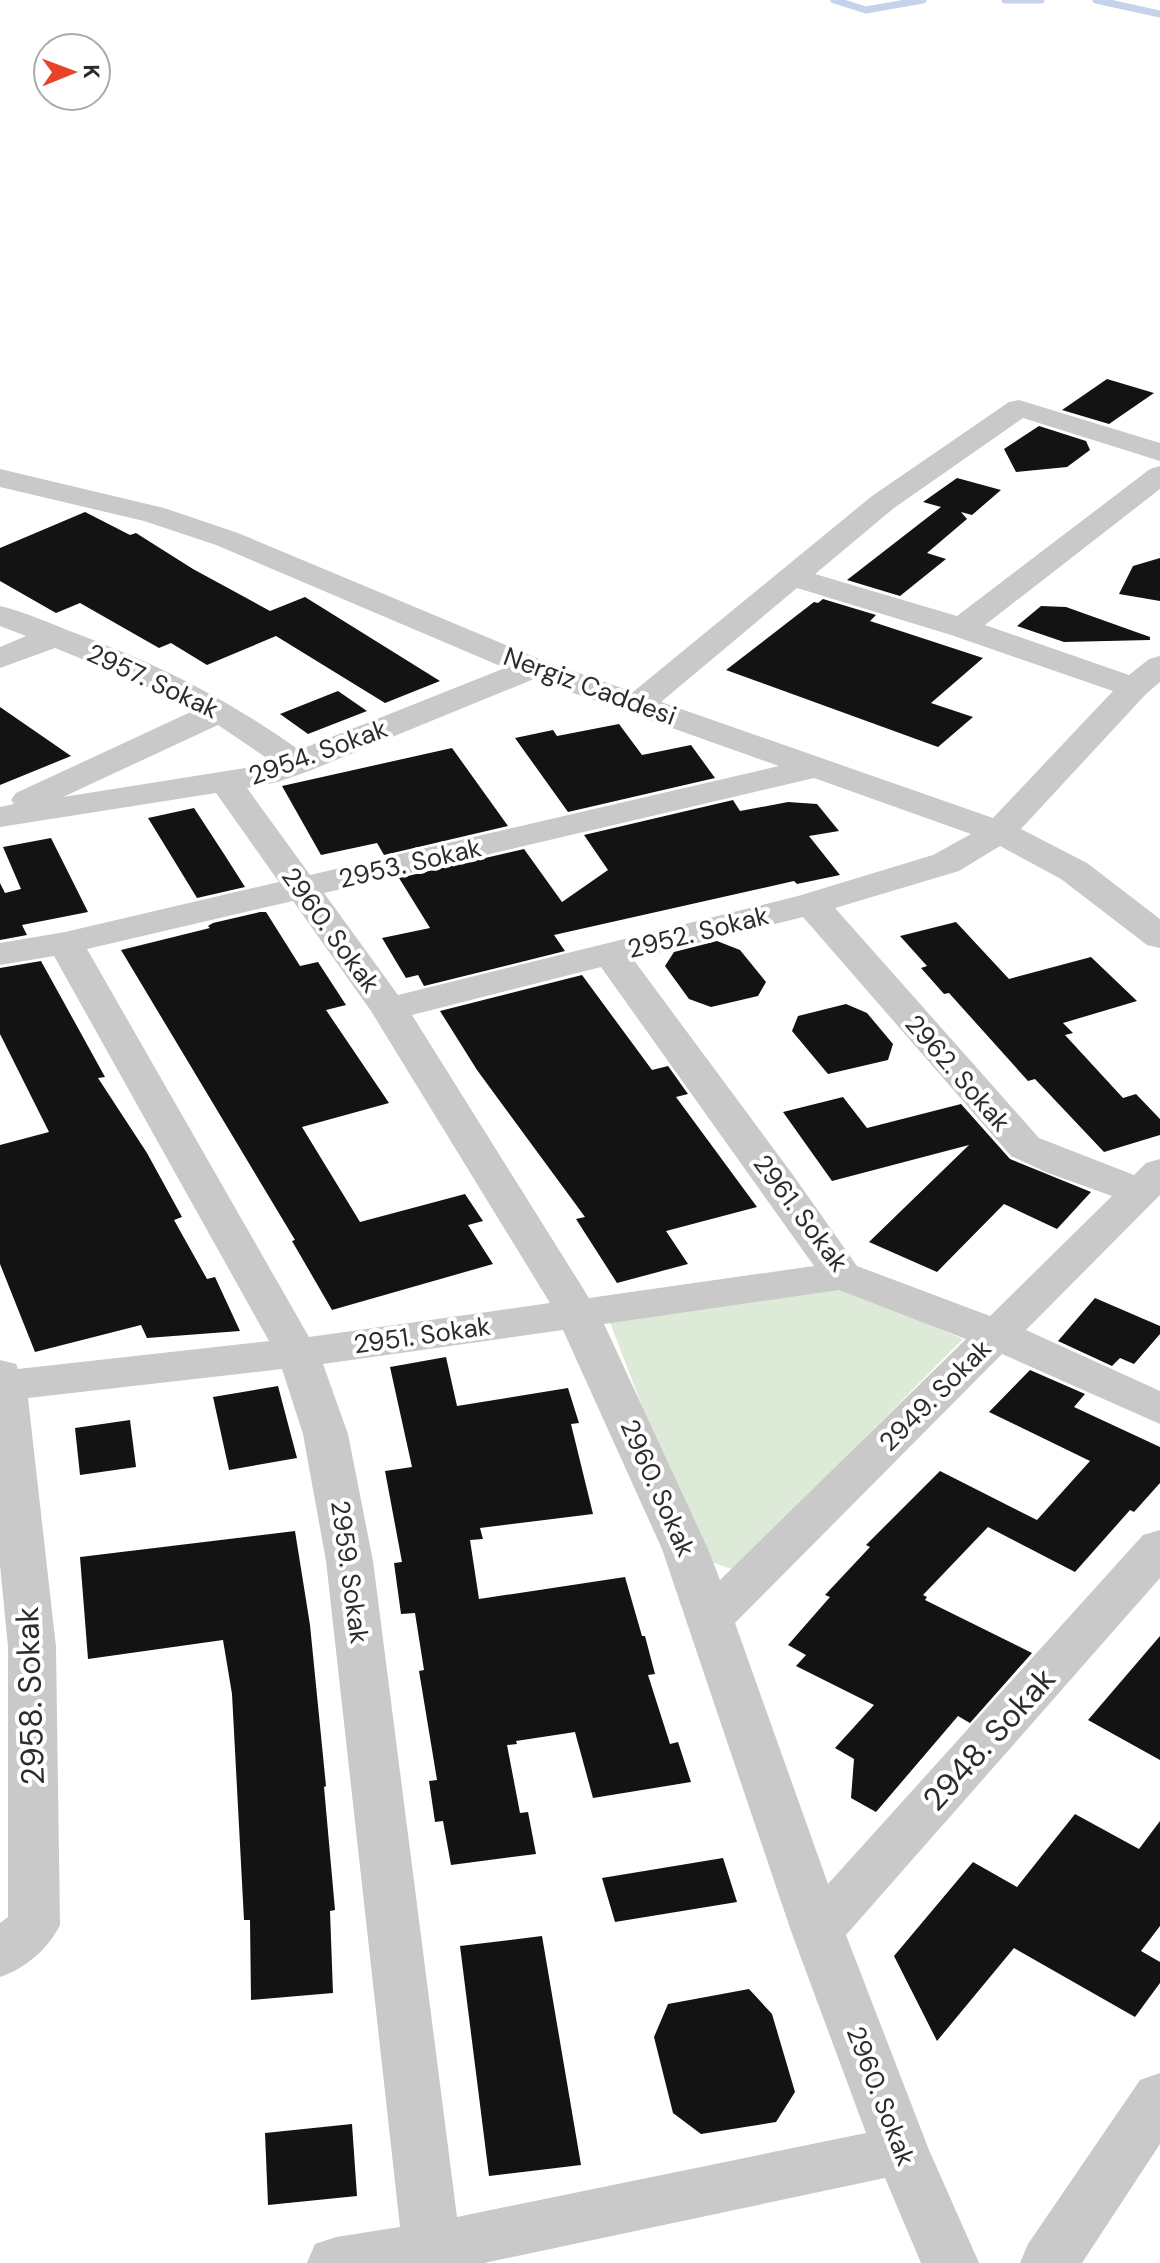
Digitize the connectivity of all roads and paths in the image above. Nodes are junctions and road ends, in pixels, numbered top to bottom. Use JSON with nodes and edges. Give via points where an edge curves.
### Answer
{"nodes":[{"id":1,"x":1160,"y":452,"type":"edge"},
{"id":2,"x":1160,"y":475,"type":"edge"},
{"id":3,"x":0,"y":478,"type":"edge"},
{"id":4,"x":50,"y":490,"type":"junction"},
{"id":5,"x":0,"y":508,"type":"edge"},
{"id":6,"x":792,"y":577,"type":"junction"},
{"id":7,"x":0,"y":615,"type":"edge"},
{"id":8,"x":962,"y":628,"type":"junction"},
{"id":9,"x":54,"y":637,"type":"junction"},
{"id":10,"x":0,"y":658,"type":"edge"},
{"id":11,"x":1160,"y":666,"type":"edge"},
{"id":12,"x":533,"y":668,"type":"junction"},
{"id":13,"x":1134,"y":687,"type":"junction"},
{"id":14,"x":638,"y":704,"type":"junction"},
{"id":15,"x":221,"y":711,"type":"junction"},
{"id":16,"x":297,"y":764,"type":"junction"},
{"id":17,"x":819,"y":767,"type":"junction"},
{"id":18,"x":226,"y":783,"type":"junction"},
{"id":19,"x":0,"y":815,"type":"edge"},
{"id":20,"x":999,"y":832,"type":"junction"},
{"id":21,"x":301,"y":888,"type":"junction"},
{"id":22,"x":811,"y":904,"type":"junction"},
{"id":23,"x":1160,"y":937,"type":"edge"},
{"id":24,"x":65,"y":943,"type":"junction"},
{"id":25,"x":0,"y":954,"type":"edge"},
{"id":26,"x":610,"y":954,"type":"junction"},
{"id":27,"x":389,"y":1009,"type":"junction"},
{"id":28,"x":1150,"y":1182,"type":"edge"},
{"id":29,"x":842,"y":1276,"type":"junction"},
{"id":30,"x":578,"y":1314,"type":"junction"},
{"id":31,"x":996,"y":1334,"type":"junction"},
{"id":32,"x":297,"y":1353,"type":"junction"},
{"id":33,"x":2,"y":1382,"type":"edge"},
{"id":34,"x":1160,"y":1409,"type":"edge"},
{"id":35,"x":1160,"y":1547,"type":"edge"},
{"id":36,"x":711,"y":1618,"type":"junction"},
{"id":37,"x":818,"y":1931,"type":"junction"},
{"id":38,"x":0,"y":1955,"type":"edge"},
{"id":39,"x":1160,"y":2097,"type":"edge"},
{"id":40,"x":901,"y":2150,"type":"junction"},
{"id":41,"x":436,"y":2256,"type":"edge"},
{"id":42,"x":336,"y":2263,"type":"edge"},
{"id":43,"x":950,"y":2263,"type":"edge"},
{"id":44,"x":1049,"y":2263,"type":"edge"}],
"edges":[{"from":1,"to":6,"type":"street","via":[[1019,408],[883,502]]},
{"from":2,"to":8,"type":"street"},
{"from":3,"to":4,"type":"street","name":"Nergiz Caddesi"},
{"from":4,"to":5,"type":"street"},
{"from":4,"to":12,"type":"street","name":"Nergiz Caddesi","via":[[153,514],[227,539]]},
{"from":6,"to":8,"type":"street"},
{"from":6,"to":14,"type":"street"},
{"from":7,"to":9,"type":"street","name":"2957. Sokak"},
{"from":8,"to":13,"type":"street"},
{"from":9,"to":10,"type":"street"},
{"from":9,"to":15,"type":"street","name":"2957. Sokak"},
{"from":11,"to":13,"type":"street","name":"2952. Sokak"},
{"from":12,"to":14,"type":"street","name":"Nergiz Caddesi"},
{"from":12,"to":16,"type":"street","name":"2954. Sokak"},
{"from":13,"to":20,"type":"street","name":"2952. Sokak"},
{"from":14,"to":17,"type":"street","name":"Nergiz Caddesi"},
{"from":15,"to":16,"type":"street","name":"2957. Sokak"},
{"from":15,"to":19,"type":"street"},
{"from":16,"to":18,"type":"street","name":"2954. Sokak"},
{"from":17,"to":20,"type":"street","name":"Nergiz Caddesi"},
{"from":17,"to":21,"type":"street","name":"2953. Sokak"},
{"from":18,"to":19,"type":"street","name":"2954. Sokak"},
{"from":18,"to":21,"type":"street","name":"2960. Sokak"},
{"from":20,"to":22,"type":"street","name":"2952. Sokak","via":[[946,863]]},
{"from":20,"to":23,"type":"street","name":"Nergiz Caddesi","via":[[1074,871]]},
{"from":21,"to":24,"type":"street","name":"2953. Sokak"},
{"from":21,"to":27,"type":"street","name":"2960. Sokak"},
{"from":22,"to":26,"type":"street","name":"2952. Sokak"},
{"from":22,"to":28,"type":"street","name":"2962. Sokak","via":[[1025,1147],[1062,1164]]},
{"from":24,"to":25,"type":"street","name":"2953. Sokak"},
{"from":24,"to":32,"type":"street","name":"2959. Sokak"},
{"from":26,"to":27,"type":"street","name":"2952. Sokak"},
{"from":26,"to":29,"type":"street","name":"2961. Sokak"},
{"from":27,"to":30,"type":"street","name":"2960. Sokak"},
{"from":28,"to":31,"type":"street","name":"2949. Sokak"},
{"from":29,"to":30,"type":"street","name":"2951. Sokak"},
{"from":29,"to":31,"type":"street","name":"2961. Sokak"},
{"from":30,"to":32,"type":"street","name":"2951. Sokak"},
{"from":30,"to":36,"type":"street","name":"2960. Sokak"},
{"from":31,"to":34,"type":"street","name":"2961. Sokak"},
{"from":31,"to":36,"type":"street","name":"2949. Sokak"},
{"from":32,"to":33,"type":"street","name":"2951. Sokak"},
{"from":32,"to":41,"type":"street","name":"2959. Sokak","via":[[316,1395],[341,1499],[390,1883],[409,2087]]},
{"from":33,"to":38,"type":"street","name":"2958. Sokak","via":[[32,1647],[34,1925]]},
{"from":35,"to":37,"type":"street","name":"2948. Sokak"},
{"from":36,"to":37,"type":"street","name":"2960. Sokak"},
{"from":37,"to":40,"type":"street","name":"2960. Sokak"},
{"from":39,"to":44,"type":"street"},
{"from":40,"to":41,"type":"street"},
{"from":40,"to":43,"type":"street","name":"2960. Sokak"},
{"from":41,"to":42,"type":"street"}]}
